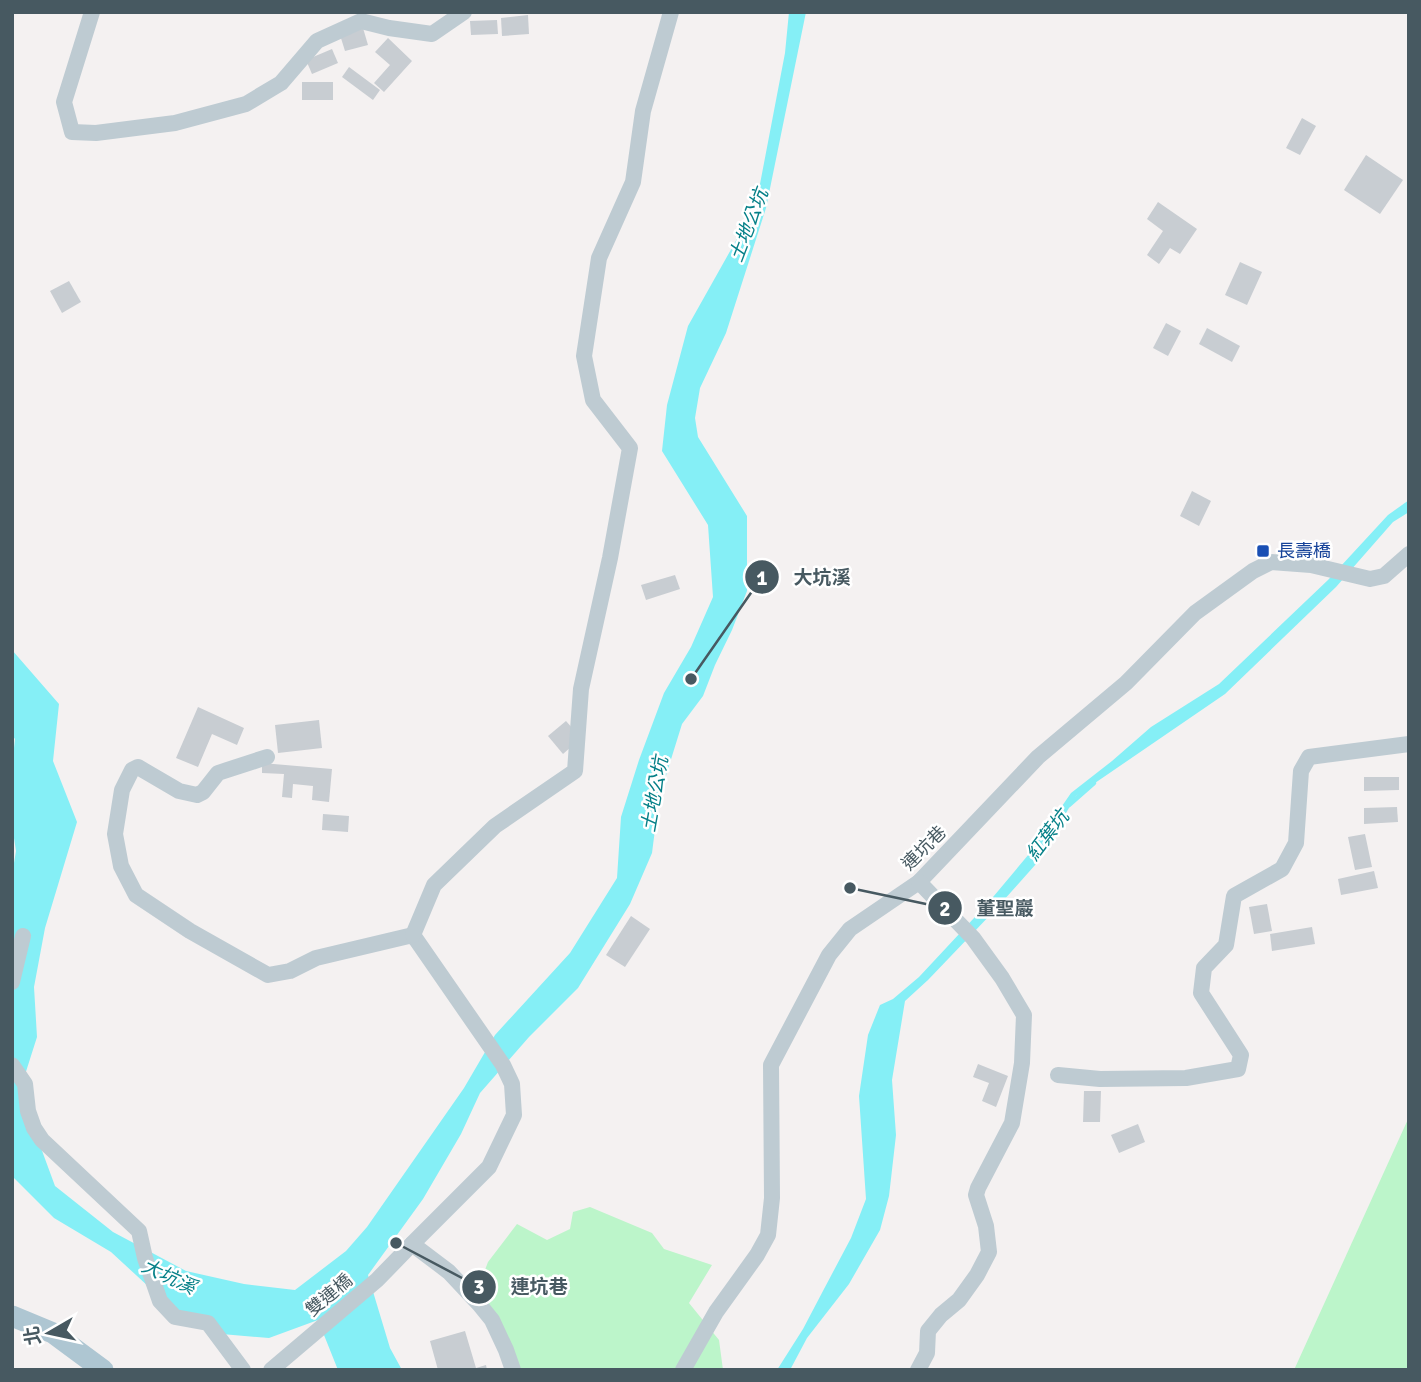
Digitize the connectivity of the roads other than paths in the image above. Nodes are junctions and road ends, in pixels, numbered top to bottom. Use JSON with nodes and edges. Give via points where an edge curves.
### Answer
{"nodes":[{"id":1,"x":92,"y":12,"type":"edge"},
{"id":2,"x":464,"y":12,"type":"edge"},
{"id":3,"x":671,"y":12,"type":"edge"},
{"id":4,"x":1409,"y":554,"type":"edge"},
{"id":5,"x":1409,"y":744,"type":"edge"},
{"id":6,"x":267,"y":757,"type":"dead end"},
{"id":7,"x":919,"y":882,"type":"junction"},
{"id":8,"x":413,"y":935,"type":"junction"},
{"id":9,"x":23,"y":936,"type":"dead end"},
{"id":10,"x":12,"y":982,"type":"edge"},
{"id":11,"x":12,"y":1065,"type":"edge"},
{"id":12,"x":1058,"y":1075,"type":"dead end"},
{"id":13,"x":411,"y":1244,"type":"junction"},
{"id":14,"x":12,"y":1316,"type":"edge"},
{"id":15,"x":103,"y":1370,"type":"edge"},
{"id":16,"x":243,"y":1370,"type":"edge"},
{"id":17,"x":271,"y":1370,"type":"edge"},
{"id":18,"x":513,"y":1370,"type":"edge"},
{"id":19,"x":683,"y":1370,"type":"edge"},
{"id":20,"x":918,"y":1370,"type":"edge"}],
"edges":[{"from":1,"to":2,"type":"street","via":[[64,102],[72,132],[176,123],[246,104],[281,83],[317,41],[361,21],[432,34]]},
{"from":3,"to":8,"type":"street","via":[[643,111],[633,182],[599,258],[584,356],[593,400],[630,448],[581,688],[575,771],[495,826],[435,885]]},
{"from":4,"to":7,"type":"street","name":"連坑巷","via":[[1384,576],[1370,579],[1311,565],[1271,562],[1253,571],[1195,613],[1126,683],[1038,757]]},
{"from":5,"to":12,"type":"street","via":[[1309,757],[1301,771],[1296,843],[1282,869],[1234,896],[1226,945],[1204,968],[1201,993],[1241,1055],[1238,1069],[1186,1078]]},
{"from":6,"to":8,"type":"street","via":[[218,773],[197,795],[178,791],[138,767],[132,770],[122,790],[115,834],[121,866],[136,895],[268,975],[290,971],[316,958]]},
{"from":7,"to":19,"type":"street","name":"連坑巷","via":[[850,929],[829,955],[771,1065],[768,1235]]},
{"from":7,"to":20,"type":"street","via":[[973,938],[1024,1015],[1012,1124],[976,1195],[989,1252],[959,1300],[928,1331],[927,1353]]},
{"from":8,"to":13,"type":"street","via":[[503,1065],[512,1084],[514,1115],[489,1167]]},
{"from":9,"to":10,"type":"street"},
{"from":11,"to":16,"type":"street","via":[[24,1084],[38,1134],[139,1231],[160,1301],[175,1317],[208,1323]]},
{"from":13,"to":17,"type":"street","name":"雙連橋"},
{"from":13,"to":18,"type":"street","via":[[449,1272],[492,1320]]},
{"from":14,"to":15,"type":"main road","via":[[53,1334]]}]}
